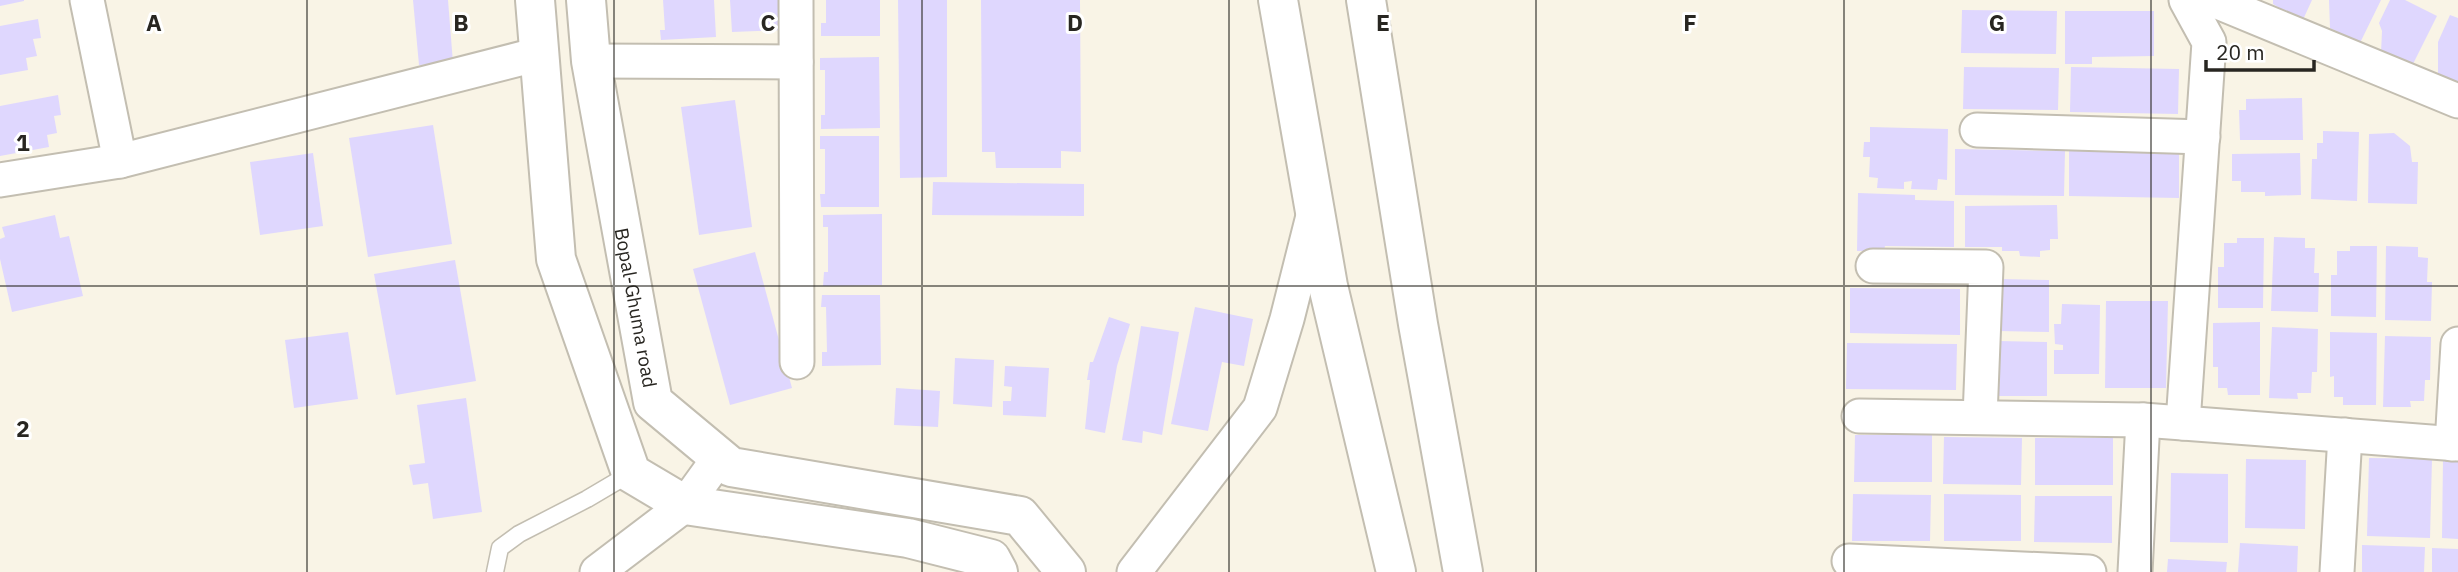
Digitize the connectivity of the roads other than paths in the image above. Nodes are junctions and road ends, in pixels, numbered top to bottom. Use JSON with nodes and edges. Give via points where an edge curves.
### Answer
{"nodes":[{"id":1,"x":86,"y":0,"type":"edge"},
{"id":2,"x":535,"y":0,"type":"edge"},
{"id":3,"x":586,"y":0,"type":"edge"},
{"id":4,"x":796,"y":0,"type":"edge"},
{"id":5,"x":1278,"y":0,"type":"edge"},
{"id":6,"x":1366,"y":0,"type":"edge"},
{"id":7,"x":2186,"y":0,"type":"edge"},
{"id":8,"x":2213,"y":0,"type":"edge"},
{"id":9,"x":539,"y":54,"type":"junction"},
{"id":10,"x":590,"y":61,"type":"junction"},
{"id":11,"x":796,"y":62,"type":"junction"},
{"id":12,"x":2458,"y":101,"type":"edge"},
{"id":13,"x":1977,"y":130,"type":"dead end"},
{"id":14,"x":2203,"y":136,"type":"junction"},
{"id":15,"x":120,"y":161,"type":"junction"},
{"id":16,"x":0,"y":180,"type":"edge"},
{"id":17,"x":1314,"y":212,"type":"junction"},
{"id":18,"x":1873,"y":266,"type":"dead end"},
{"id":19,"x":2458,"y":344,"type":"edge"},
{"id":20,"x":797,"y":362,"type":"dead end"},
{"id":21,"x":1859,"y":416,"type":"dead end"},
{"id":22,"x":1980,"y":418,"type":"junction"},
{"id":23,"x":2143,"y":420,"type":"junction"},
{"id":24,"x":2183,"y":423,"type":"junction"},
{"id":25,"x":2345,"y":435,"type":"junction"},
{"id":26,"x":2455,"y":444,"type":"edge"},
{"id":27,"x":719,"y":458,"type":"junction"},
{"id":28,"x":631,"y":472,"type":"junction"},
{"id":29,"x":685,"y":505,"type":"junction"},
{"id":30,"x":1849,"y":561,"type":"dead end"},
{"id":31,"x":495,"y":572,"type":"edge"},
{"id":32,"x":597,"y":572,"type":"edge"},
{"id":33,"x":998,"y":572,"type":"edge"},
{"id":34,"x":1066,"y":572,"type":"edge"},
{"id":35,"x":1134,"y":572,"type":"edge"},
{"id":36,"x":1396,"y":572,"type":"edge"},
{"id":37,"x":1463,"y":572,"type":"edge"},
{"id":38,"x":2089,"y":572,"type":"edge"},
{"id":39,"x":2135,"y":572,"type":"edge"},
{"id":40,"x":2337,"y":572,"type":"edge"}],
"edges":[{"from":1,"to":15,"type":"street"},
{"from":2,"to":9,"type":"street"},
{"from":3,"to":10,"type":"street","name":"Bopal-Ghuma road"},
{"from":4,"to":11,"type":"street"},
{"from":5,"to":17,"type":"street"},
{"from":6,"to":37,"type":"street"},
{"from":7,"to":14,"type":"street","via":[[2209,42]]},
{"from":8,"to":12,"type":"street"},
{"from":9,"to":15,"type":"street"},
{"from":9,"to":28,"type":"street","via":[[556,259]]},
{"from":10,"to":11,"type":"street"},
{"from":10,"to":27,"type":"street","name":"Bopal-Ghuma road","via":[[653,402]]},
{"from":11,"to":20,"type":"street"},
{"from":13,"to":14,"type":"street"},
{"from":14,"to":24,"type":"street"},
{"from":15,"to":16,"type":"street"},
{"from":17,"to":35,"type":"street","via":[[1260,408]]},
{"from":17,"to":36,"type":"street"},
{"from":18,"to":22,"type":"street","via":[[1986,268]]},
{"from":19,"to":26,"type":"street"},
{"from":21,"to":22,"type":"street"},
{"from":22,"to":23,"type":"street"},
{"from":23,"to":24,"type":"street"},
{"from":23,"to":39,"type":"street"},
{"from":24,"to":25,"type":"street"},
{"from":25,"to":26,"type":"street"},
{"from":25,"to":40,"type":"street"},
{"from":27,"to":29,"type":"street"},
{"from":27,"to":34,"type":"street","name":"Bopal-Ghuma road","via":[[731,467],[1020,516]]},
{"from":28,"to":29,"type":"street"},
{"from":28,"to":31,"type":"lane","via":[[519,534],[500,548]]},
{"from":29,"to":32,"type":"street"},
{"from":29,"to":33,"type":"street","via":[[908,538],[990,559]]},
{"from":30,"to":38,"type":"street"}]}
